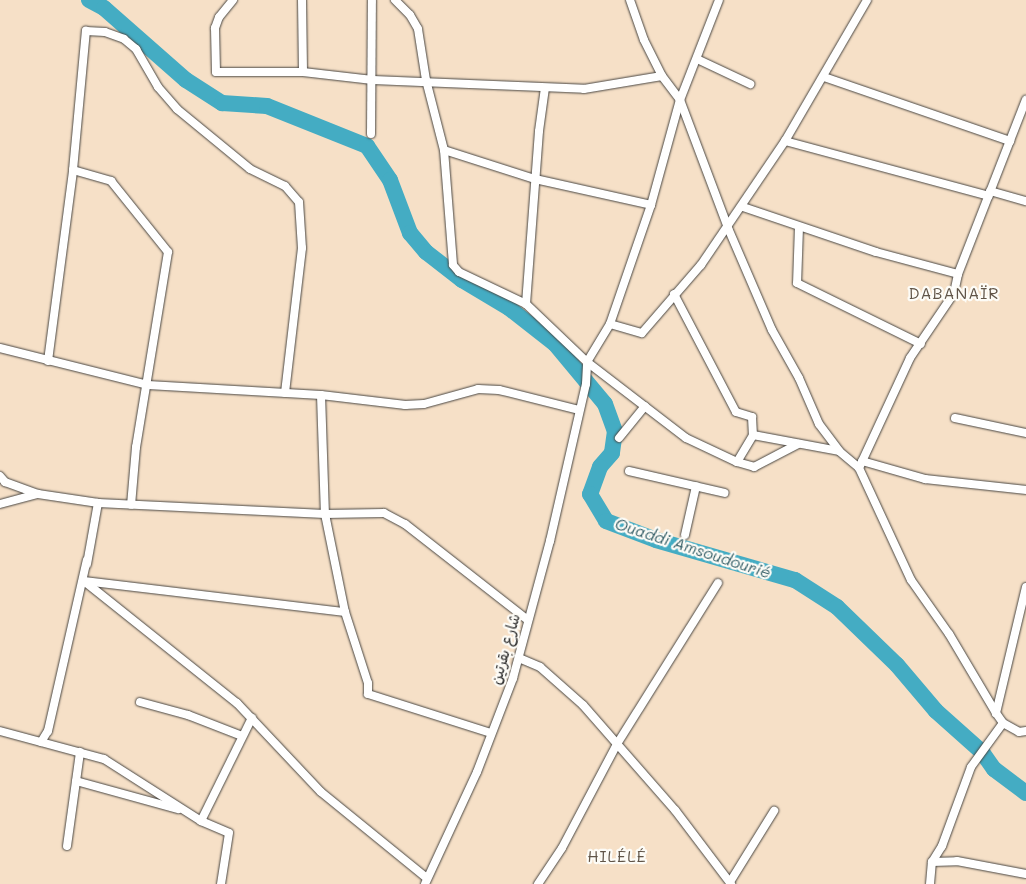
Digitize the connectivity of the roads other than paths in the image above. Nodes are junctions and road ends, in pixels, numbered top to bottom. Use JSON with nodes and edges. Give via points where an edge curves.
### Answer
{"nodes":[{"id":1,"x":233,"y":0,"type":"edge"},
{"id":2,"x":302,"y":0,"type":"edge"},
{"id":3,"x":372,"y":0,"type":"edge"},
{"id":4,"x":395,"y":0,"type":"edge"},
{"id":5,"x":630,"y":0,"type":"edge"},
{"id":6,"x":719,"y":0,"type":"edge"},
{"id":7,"x":867,"y":0,"type":"edge"},
{"id":8,"x":696,"y":59,"type":"junction"},
{"id":9,"x":303,"y":72,"type":"junction"},
{"id":10,"x":662,"y":76,"type":"junction"},
{"id":11,"x":824,"y":77,"type":"junction"},
{"id":12,"x":373,"y":80,"type":"junction"},
{"id":13,"x":426,"y":80,"type":"junction"},
{"id":14,"x":750,"y":84,"type":"dead end"},
{"id":15,"x":545,"y":88,"type":"junction"},
{"id":16,"x":680,"y":100,"type":"junction"},
{"id":17,"x":1026,"y":100,"type":"edge"},
{"id":18,"x":371,"y":134,"type":"dead end"},
{"id":19,"x":785,"y":141,"type":"junction"},
{"id":20,"x":1010,"y":141,"type":"junction"},
{"id":21,"x":444,"y":150,"type":"junction"},
{"id":22,"x":73,"y":170,"type":"junction"},
{"id":23,"x":535,"y":179,"type":"junction"},
{"id":24,"x":989,"y":193,"type":"junction"},
{"id":25,"x":1026,"y":201,"type":"edge"},
{"id":26,"x":651,"y":205,"type":"junction"},
{"id":27,"x":743,"y":208,"type":"junction"},
{"id":28,"x":800,"y":227,"type":"junction"},
{"id":29,"x":728,"y":228,"type":"junction"},
{"id":30,"x":958,"y":274,"type":"junction"},
{"id":31,"x":674,"y":294,"type":"junction"},
{"id":32,"x":526,"y":304,"type":"junction"},
{"id":33,"x":610,"y":324,"type":"junction"},
{"id":34,"x":921,"y":344,"type":"junction"},
{"id":35,"x":0,"y":348,"type":"edge"},
{"id":36,"x":48,"y":360,"type":"junction"},
{"id":37,"x":587,"y":362,"type":"junction"},
{"id":38,"x":148,"y":385,"type":"junction"},
{"id":39,"x":285,"y":393,"type":"junction"},
{"id":40,"x":321,"y":395,"type":"junction"},
{"id":41,"x":645,"y":406,"type":"junction"},
{"id":42,"x":579,"y":410,"type":"junction"},
{"id":43,"x":955,"y":418,"type":"dead end"},
{"id":44,"x":1026,"y":433,"type":"edge"},
{"id":45,"x":753,"y":435,"type":"junction"},
{"id":46,"x":619,"y":438,"type":"dead end"},
{"id":47,"x":800,"y":444,"type":"junction"},
{"id":48,"x":839,"y":451,"type":"junction"},
{"id":49,"x":737,"y":462,"type":"junction"},
{"id":50,"x":860,"y":465,"type":"junction"},
{"id":51,"x":629,"y":471,"type":"dead end"},
{"id":52,"x":0,"y":476,"type":"edge"},
{"id":53,"x":696,"y":486,"type":"junction"},
{"id":54,"x":1026,"y":490,"type":"edge"},
{"id":55,"x":724,"y":492,"type":"dead end"},
{"id":56,"x":38,"y":494,"type":"junction"},
{"id":57,"x":98,"y":503,"type":"junction"},
{"id":58,"x":0,"y":504,"type":"edge"},
{"id":59,"x":131,"y":505,"type":"junction"},
{"id":60,"x":325,"y":514,"type":"junction"},
{"id":61,"x":685,"y":535,"type":"dead end"},
{"id":62,"x":87,"y":560,"type":"junction"},
{"id":63,"x":84,"y":581,"type":"junction"},
{"id":64,"x":718,"y":583,"type":"dead end"},
{"id":65,"x":1026,"y":587,"type":"edge"},
{"id":66,"x":345,"y":612,"type":"junction"},
{"id":67,"x":528,"y":620,"type":"junction"},
{"id":68,"x":519,"y":658,"type":"junction"},
{"id":69,"x":140,"y":702,"type":"dead end"},
{"id":70,"x":996,"y":713,"type":"junction"},
{"id":71,"x":252,"y":718,"type":"junction"},
{"id":72,"x":1003,"y":723,"type":"junction"},
{"id":73,"x":1026,"y":730,"type":"edge"},
{"id":74,"x":0,"y":731,"type":"edge"},
{"id":75,"x":491,"y":733,"type":"junction"},
{"id":76,"x":242,"y":736,"type":"junction"},
{"id":77,"x":41,"y":742,"type":"junction"},
{"id":78,"x":617,"y":744,"type":"junction"},
{"id":79,"x":80,"y":752,"type":"junction"},
{"id":80,"x":76,"y":781,"type":"junction"},
{"id":81,"x":186,"y":811,"type":"junction"},
{"id":82,"x":774,"y":811,"type":"dead end"},
{"id":83,"x":201,"y":821,"type":"junction"},
{"id":84,"x":67,"y":846,"type":"dead end"},
{"id":85,"x":932,"y":862,"type":"junction"},
{"id":86,"x":1026,"y":874,"type":"edge"},
{"id":87,"x":426,"y":881,"type":"edge"},
{"id":88,"x":730,"y":883,"type":"edge"},
{"id":89,"x":221,"y":884,"type":"edge"},
{"id":90,"x":538,"y":884,"type":"edge"},
{"id":91,"x":930,"y":884,"type":"edge"}],
"edges":[{"from":1,"to":9,"type":"street","via":[[219,17],[216,28],[216,72]]},
{"from":2,"to":9,"type":"street"},
{"from":3,"to":12,"type":"street"},
{"from":4,"to":13,"type":"street","via":[[410,14],[418,29]]},
{"from":5,"to":10,"type":"street","via":[[644,40]]},
{"from":6,"to":8,"type":"street"},
{"from":7,"to":11,"type":"street"},
{"from":8,"to":14,"type":"street"},
{"from":8,"to":16,"type":"street"},
{"from":9,"to":12,"type":"street"},
{"from":10,"to":15,"type":"street","via":[[584,89]]},
{"from":10,"to":16,"type":"street"},
{"from":11,"to":19,"type":"street"},
{"from":11,"to":20,"type":"street"},
{"from":12,"to":13,"type":"street"},
{"from":12,"to":18,"type":"street"},
{"from":13,"to":15,"type":"street"},
{"from":13,"to":21,"type":"street"},
{"from":15,"to":23,"type":"street"},
{"from":16,"to":26,"type":"street"},
{"from":16,"to":29,"type":"street"},
{"from":17,"to":20,"type":"street"},
{"from":19,"to":24,"type":"street"},
{"from":19,"to":27,"type":"street"},
{"from":20,"to":24,"type":"street"},
{"from":21,"to":23,"type":"street"},
{"from":21,"to":32,"type":"street","via":[[453,265],[459,272]]},
{"from":22,"to":36,"type":"street"},
{"from":22,"to":38,"type":"street","via":[[111,181],[168,252]]},
{"from":22,"to":39,"type":"street","via":[[86,31],[105,32],[124,39],[136,49],[158,87],[177,109],[250,168],[285,186],[294,195],[299,202],[302,248]]},
{"from":23,"to":26,"type":"street"},
{"from":23,"to":32,"type":"street"},
{"from":24,"to":25,"type":"street"},
{"from":24,"to":30,"type":"street"},
{"from":26,"to":33,"type":"street"},
{"from":27,"to":28,"type":"street"},
{"from":27,"to":29,"type":"street"},
{"from":28,"to":30,"type":"street"},
{"from":28,"to":34,"type":"street","via":[[797,283]]},
{"from":29,"to":31,"type":"street"},
{"from":29,"to":48,"type":"street","via":[[772,330],[799,378],[819,424]]},
{"from":30,"to":34,"type":"street","via":[[954,293]]},
{"from":31,"to":33,"type":"street","via":[[642,333]]},
{"from":31,"to":45,"type":"street","via":[[736,412],[752,417]]},
{"from":32,"to":37,"type":"street"},
{"from":33,"to":37,"type":"street"},
{"from":34,"to":50,"type":"street","via":[[904,370]]},
{"from":35,"to":36,"type":"street"},
{"from":36,"to":38,"type":"street"},
{"from":37,"to":41,"type":"street"},
{"from":37,"to":42,"type":"street","name":"شارع بقرتين"},
{"from":38,"to":39,"type":"street"},
{"from":38,"to":59,"type":"street","via":[[136,448]]},
{"from":39,"to":40,"type":"street"},
{"from":40,"to":42,"type":"street","via":[[405,405],[424,404],[478,389],[499,390]]},
{"from":40,"to":60,"type":"street"},
{"from":41,"to":46,"type":"street"},
{"from":41,"to":49,"type":"street","via":[[686,438]]},
{"from":42,"to":67,"type":"street","name":"شارع بقرتين","via":[[550,541]]},
{"from":43,"to":44,"type":"street"},
{"from":45,"to":47,"type":"street"},
{"from":45,"to":49,"type":"street"},
{"from":47,"to":48,"type":"street"},
{"from":47,"to":49,"type":"street","via":[[754,467]]},
{"from":48,"to":50,"type":"street"},
{"from":50,"to":54,"type":"street","via":[[925,479]]},
{"from":50,"to":70,"type":"street","via":[[911,580],[949,634]]},
{"from":51,"to":53,"type":"street"},
{"from":52,"to":56,"type":"street","via":[[5,482]]},
{"from":53,"to":55,"type":"street"},
{"from":53,"to":61,"type":"street"},
{"from":56,"to":57,"type":"street"},
{"from":56,"to":58,"type":"street"},
{"from":57,"to":59,"type":"street"},
{"from":57,"to":62,"type":"street"},
{"from":59,"to":60,"type":"street"},
{"from":60,"to":66,"type":"street"},
{"from":60,"to":67,"type":"street","via":[[384,513],[396,517]]},
{"from":62,"to":63,"type":"street"},
{"from":62,"to":77,"type":"street","via":[[48,732]]},
{"from":63,"to":66,"type":"street"},
{"from":63,"to":71,"type":"street"},
{"from":64,"to":78,"type":"street"},
{"from":65,"to":70,"type":"street"},
{"from":66,"to":75,"type":"street","via":[[368,683],[368,694]]},
{"from":67,"to":68,"type":"street","name":"شارع بقرتين"},
{"from":68,"to":75,"type":"street","name":"شارع بقرتين"},
{"from":68,"to":78,"type":"street","via":[[540,667],[583,705]]},
{"from":69,"to":76,"type":"street","via":[[188,715]]},
{"from":70,"to":72,"type":"street"},
{"from":71,"to":76,"type":"street"},
{"from":71,"to":87,"type":"street","via":[[321,792]]},
{"from":72,"to":73,"type":"street","via":[[1020,732]]},
{"from":72,"to":85,"type":"street","via":[[971,767],[942,846]]},
{"from":74,"to":77,"type":"street"},
{"from":75,"to":87,"type":"street","name":"شارع بقرتين","via":[[477,772]]},
{"from":76,"to":83,"type":"street"},
{"from":77,"to":79,"type":"street"},
{"from":78,"to":88,"type":"street","via":[[675,810]]},
{"from":78,"to":90,"type":"street","via":[[562,848]]},
{"from":79,"to":80,"type":"street"},
{"from":79,"to":81,"type":"street","via":[[104,758]]},
{"from":80,"to":81,"type":"street"},
{"from":80,"to":84,"type":"street"},
{"from":81,"to":83,"type":"street"},
{"from":82,"to":88,"type":"street"},
{"from":83,"to":89,"type":"street","via":[[229,833]]},
{"from":85,"to":86,"type":"street","via":[[957,861]]},
{"from":85,"to":91,"type":"street"}]}
